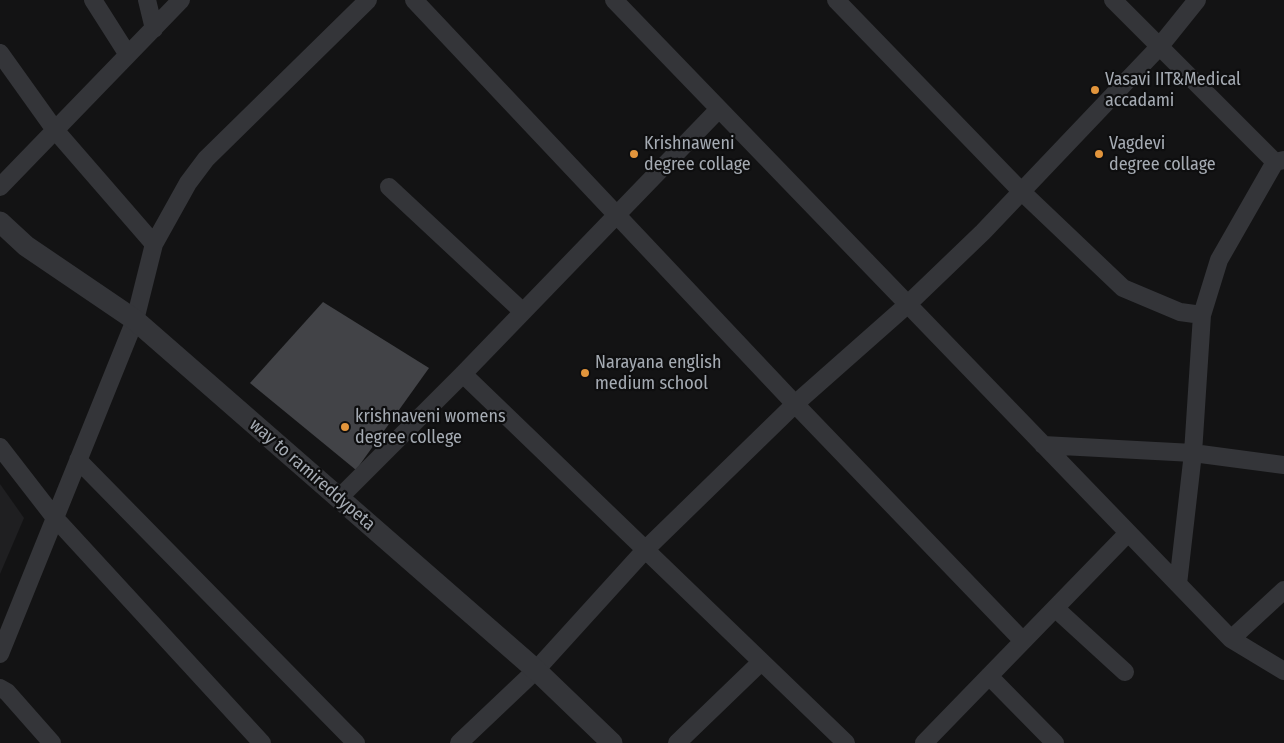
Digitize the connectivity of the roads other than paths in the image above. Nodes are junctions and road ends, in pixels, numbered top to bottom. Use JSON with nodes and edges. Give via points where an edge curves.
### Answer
{"nodes":[{"id":1,"x":93,"y":0,"type":"edge"},
{"id":2,"x":147,"y":0,"type":"edge"},
{"id":3,"x":181,"y":0,"type":"edge"},
{"id":4,"x":368,"y":0,"type":"edge"},
{"id":5,"x":414,"y":0,"type":"edge"},
{"id":6,"x":614,"y":0,"type":"edge"},
{"id":7,"x":836,"y":0,"type":"edge"},
{"id":8,"x":1114,"y":0,"type":"edge"},
{"id":9,"x":1197,"y":0,"type":"edge"},
{"id":10,"x":154,"y":29,"type":"junction"},
{"id":11,"x":1160,"y":46,"type":"junction"},
{"id":12,"x":0,"y":53,"type":"edge"},
{"id":13,"x":128,"y":55,"type":"junction"},
{"id":14,"x":719,"y":109,"type":"junction"},
{"id":15,"x":55,"y":130,"type":"junction"},
{"id":16,"x":1279,"y":161,"type":"edge"},
{"id":17,"x":0,"y":187,"type":"edge"},
{"id":18,"x":389,"y":187,"type":"dead end"},
{"id":19,"x":1021,"y":191,"type":"junction"},
{"id":20,"x":617,"y":216,"type":"junction"},
{"id":21,"x":0,"y":222,"type":"edge"},
{"id":22,"x":154,"y":244,"type":"junction"},
{"id":23,"x":907,"y":305,"type":"junction"},
{"id":24,"x":522,"y":311,"type":"junction"},
{"id":25,"x":1202,"y":315,"type":"junction"},
{"id":26,"x":134,"y":320,"type":"junction"},
{"id":27,"x":463,"y":374,"type":"junction"},
{"id":28,"x":795,"y":404,"type":"junction"},
{"id":29,"x":1043,"y":445,"type":"junction"},
{"id":30,"x":0,"y":447,"type":"edge"},
{"id":31,"x":1193,"y":453,"type":"junction"},
{"id":32,"x":78,"y":460,"type":"junction"},
{"id":33,"x":1284,"y":465,"type":"edge"},
{"id":34,"x":339,"y":498,"type":"junction"},
{"id":35,"x":55,"y":518,"type":"junction"},
{"id":36,"x":1128,"y":533,"type":"junction"},
{"id":37,"x":645,"y":550,"type":"junction"},
{"id":38,"x":1178,"y":584,"type":"junction"},
{"id":39,"x":1284,"y":590,"type":"edge"},
{"id":40,"x":1055,"y":608,"type":"junction"},
{"id":41,"x":1231,"y":639,"type":"junction"},
{"id":42,"x":1023,"y":641,"type":"junction"},
{"id":43,"x":0,"y":654,"type":"edge"},
{"id":44,"x":761,"y":662,"type":"junction"},
{"id":45,"x":536,"y":670,"type":"junction"},
{"id":46,"x":1284,"y":671,"type":"edge"},
{"id":47,"x":1125,"y":672,"type":"dead end"},
{"id":48,"x":989,"y":676,"type":"junction"},
{"id":49,"x":0,"y":688,"type":"edge"},
{"id":50,"x":52,"y":743,"type":"edge"},
{"id":51,"x":262,"y":743,"type":"edge"},
{"id":52,"x":356,"y":743,"type":"edge"},
{"id":53,"x":459,"y":743,"type":"edge"},
{"id":54,"x":612,"y":743,"type":"edge"},
{"id":55,"x":677,"y":743,"type":"edge"},
{"id":56,"x":846,"y":743,"type":"edge"},
{"id":57,"x":924,"y":743,"type":"edge"},
{"id":58,"x":1055,"y":743,"type":"edge"}],
"edges":[{"from":1,"to":13,"type":"street"},
{"from":2,"to":10,"type":"street"},
{"from":3,"to":10,"type":"street"},
{"from":4,"to":22,"type":"street","via":[[206,158]]},
{"from":5,"to":20,"type":"street"},
{"from":6,"to":14,"type":"street"},
{"from":7,"to":19,"type":"street"},
{"from":8,"to":11,"type":"street"},
{"from":9,"to":11,"type":"street"},
{"from":10,"to":13,"type":"street"},
{"from":11,"to":16,"type":"street"},
{"from":11,"to":19,"type":"street"},
{"from":12,"to":15,"type":"street"},
{"from":13,"to":15,"type":"street"},
{"from":14,"to":20,"type":"street"},
{"from":14,"to":23,"type":"street"},
{"from":15,"to":17,"type":"street"},
{"from":15,"to":22,"type":"street"},
{"from":16,"to":25,"type":"street","via":[[1219,260]]},
{"from":18,"to":24,"type":"street"},
{"from":19,"to":23,"type":"street"},
{"from":19,"to":25,"type":"street","via":[[1123,288],[1180,312]]},
{"from":20,"to":24,"type":"street"},
{"from":20,"to":28,"type":"street"},
{"from":21,"to":26,"type":"street","name":"way to ramireddypeta","via":[[26,246]]},
{"from":22,"to":26,"type":"street"},
{"from":23,"to":28,"type":"street"},
{"from":23,"to":29,"type":"street"},
{"from":24,"to":27,"type":"street"},
{"from":25,"to":31,"type":"street"},
{"from":26,"to":32,"type":"street"},
{"from":26,"to":34,"type":"street","name":"way to ramireddypeta"},
{"from":27,"to":34,"type":"street"},
{"from":27,"to":37,"type":"street"},
{"from":28,"to":37,"type":"street"},
{"from":28,"to":42,"type":"street"},
{"from":29,"to":31,"type":"street"},
{"from":29,"to":36,"type":"street"},
{"from":30,"to":35,"type":"street"},
{"from":31,"to":33,"type":"street"},
{"from":31,"to":38,"type":"street"},
{"from":32,"to":35,"type":"street"},
{"from":32,"to":52,"type":"street"},
{"from":34,"to":45,"type":"street","name":"way to ramireddypeta"},
{"from":35,"to":43,"type":"street"},
{"from":35,"to":51,"type":"street"},
{"from":36,"to":38,"type":"street"},
{"from":36,"to":40,"type":"street"},
{"from":37,"to":44,"type":"street"},
{"from":37,"to":45,"type":"street"},
{"from":38,"to":41,"type":"street"},
{"from":39,"to":41,"type":"street"},
{"from":40,"to":42,"type":"street"},
{"from":40,"to":47,"type":"street"},
{"from":41,"to":46,"type":"street"},
{"from":42,"to":48,"type":"street"},
{"from":44,"to":55,"type":"street"},
{"from":44,"to":56,"type":"street"},
{"from":45,"to":53,"type":"street"},
{"from":45,"to":54,"type":"street","name":"way to ramireddypeta"},
{"from":48,"to":57,"type":"street"},
{"from":48,"to":58,"type":"street"},
{"from":49,"to":50,"type":"street"}]}
